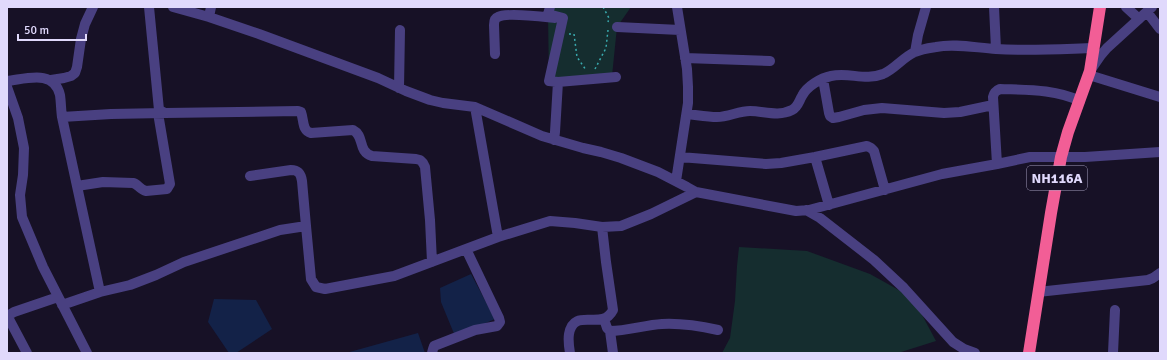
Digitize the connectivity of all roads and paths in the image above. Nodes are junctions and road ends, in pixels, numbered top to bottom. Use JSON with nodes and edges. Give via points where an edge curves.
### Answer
{"nodes":[{"id":1,"x":93,"y":7,"type":"edge"},
{"id":2,"x":149,"y":7,"type":"edge"},
{"id":3,"x":173,"y":7,"type":"edge"},
{"id":4,"x":550,"y":7,"type":"edge"},
{"id":5,"x":603,"y":7,"type":"edge"},
{"id":6,"x":677,"y":7,"type":"edge"},
{"id":7,"x":926,"y":7,"type":"edge"},
{"id":8,"x":994,"y":7,"type":"edge"},
{"id":9,"x":1100,"y":7,"type":"edge"},
{"id":10,"x":1126,"y":7,"type":"edge"},
{"id":11,"x":1150,"y":9,"type":"edge"},
{"id":12,"x":210,"y":12,"type":"edge"},
{"id":13,"x":563,"y":18,"type":"junction"},
{"id":14,"x":1139,"y":19,"type":"junction"},
{"id":15,"x":617,"y":27,"type":"dead end"},
{"id":16,"x":1160,"y":29,"type":"edge"},
{"id":17,"x":400,"y":30,"type":"dead end"},
{"id":18,"x":680,"y":30,"type":"junction"},
{"id":19,"x":560,"y":34,"type":"junction"},
{"id":20,"x":1094,"y":48,"type":"junction"},
{"id":21,"x":996,"y":49,"type":"junction"},
{"id":22,"x":915,"y":52,"type":"junction"},
{"id":23,"x":495,"y":54,"type":"dead end"},
{"id":24,"x":685,"y":58,"type":"junction"},
{"id":25,"x":770,"y":61,"type":"dead end"},
{"id":26,"x":593,"y":71,"type":"dead end"},
{"id":27,"x":587,"y":72,"type":"dead end"},
{"id":28,"x":1090,"y":73,"type":"junction"},
{"id":29,"x":616,"y":78,"type":"dead end"},
{"id":30,"x":823,"y":79,"type":"junction"},
{"id":31,"x":51,"y":80,"type":"junction"},
{"id":32,"x":7,"y":81,"type":"edge"},
{"id":33,"x":558,"y":82,"type":"junction"},
{"id":34,"x":7,"y":87,"type":"edge"},
{"id":35,"x":398,"y":88,"type":"junction"},
{"id":36,"x":1160,"y":97,"type":"edge"},
{"id":37,"x":1080,"y":101,"type":"junction"},
{"id":38,"x":993,"y":105,"type":"junction"},
{"id":39,"x":475,"y":107,"type":"junction"},
{"id":40,"x":161,"y":113,"type":"junction"},
{"id":41,"x":687,"y":114,"type":"junction"},
{"id":42,"x":62,"y":117,"type":"junction"},
{"id":43,"x":554,"y":140,"type":"junction"},
{"id":44,"x":1160,"y":152,"type":"edge"},
{"id":45,"x":680,"y":157,"type":"junction"},
{"id":46,"x":815,"y":157,"type":"junction"},
{"id":47,"x":1061,"y":157,"type":"junction"},
{"id":48,"x":997,"y":164,"type":"junction"},
{"id":49,"x":250,"y":176,"type":"dead end"},
{"id":50,"x":676,"y":181,"type":"junction"},
{"id":51,"x":76,"y":186,"type":"junction"},
{"id":52,"x":885,"y":190,"type":"junction"},
{"id":53,"x":696,"y":192,"type":"junction"},
{"id":54,"x":829,"y":205,"type":"junction"},
{"id":55,"x":806,"y":210,"type":"junction"},
{"id":56,"x":306,"y":226,"type":"junction"},
{"id":57,"x":602,"y":227,"type":"junction"},
{"id":58,"x":498,"y":237,"type":"junction"},
{"id":59,"x":466,"y":248,"type":"junction"},
{"id":60,"x":432,"y":262,"type":"junction"},
{"id":61,"x":1160,"y":273,"type":"edge"},
{"id":62,"x":100,"y":292,"type":"junction"},
{"id":63,"x":1038,"y":292,"type":"junction"},
{"id":64,"x":60,"y":301,"type":"junction"},
{"id":65,"x":1115,"y":310,"type":"dead end"},
{"id":66,"x":604,"y":319,"type":"junction"},
{"id":67,"x":718,"y":330,"type":"dead end"},
{"id":68,"x":610,"y":332,"type":"junction"},
{"id":69,"x":85,"y":352,"type":"edge"},
{"id":70,"x":27,"y":353,"type":"edge"},
{"id":71,"x":432,"y":353,"type":"edge"},
{"id":72,"x":570,"y":353,"type":"edge"},
{"id":73,"x":613,"y":353,"type":"edge"},
{"id":74,"x":975,"y":353,"type":"edge"},
{"id":75,"x":1029,"y":353,"type":"edge"},
{"id":76,"x":1114,"y":353,"type":"edge"}],
"edges":[{"from":1,"to":31,"type":"street","via":[[85,24],[75,72],[71,76]]},
{"from":2,"to":40,"type":"street","via":[[158,107]]},
{"from":3,"to":12,"type":"street"},
{"from":4,"to":13,"type":"street","via":[[548,14]]},
{"from":5,"to":26,"type":"path","via":[[609,18],[606,48]]},
{"from":6,"to":18,"type":"street"},
{"from":7,"to":22,"type":"street"},
{"from":8,"to":21,"type":"street"},
{"from":9,"to":20,"type":"highway","number":"NH116A"},
{"from":10,"to":14,"type":"street"},
{"from":11,"to":14,"type":"street"},
{"from":11,"to":16,"type":"street"},
{"from":12,"to":35,"type":"street"},
{"from":13,"to":19,"type":"street"},
{"from":13,"to":23,"type":"street","via":[[515,15],[497,17],[494,20]]},
{"from":14,"to":28,"type":"street","via":[[1107,48]]},
{"from":15,"to":18,"type":"street"},
{"from":17,"to":35,"type":"street"},
{"from":18,"to":24,"type":"street"},
{"from":19,"to":27,"type":"path","via":[[574,34],[577,57]]},
{"from":19,"to":33,"type":"street","via":[[549,81]]},
{"from":20,"to":21,"type":"street"},
{"from":20,"to":28,"type":"highway","number":"NH116A"},
{"from":21,"to":22,"type":"street","via":[[937,46]]},
{"from":22,"to":30,"type":"street","via":[[890,70],[874,77],[832,75]]},
{"from":24,"to":25,"type":"street"},
{"from":24,"to":41,"type":"street"},
{"from":28,"to":36,"type":"street"},
{"from":28,"to":37,"type":"highway","number":"NH116A"},
{"from":29,"to":33,"type":"street"},
{"from":30,"to":38,"type":"street","via":[[829,113],[833,118],[882,108],[944,113]]},
{"from":30,"to":41,"type":"street","via":[[805,91],[791,111],[751,111],[717,117]]},
{"from":31,"to":32,"type":"street","via":[[39,77]]},
{"from":31,"to":42,"type":"street","via":[[60,94]]},
{"from":33,"to":43,"type":"street"},
{"from":34,"to":64,"type":"street","via":[[18,118],[24,148],[20,195],[22,217]]},
{"from":35,"to":39,"type":"street","via":[[430,100]]},
{"from":37,"to":38,"type":"street","via":[[1036,90],[1000,89],[993,94]]},
{"from":37,"to":47,"type":"highway","number":"NH116A"},
{"from":38,"to":48,"type":"street"},
{"from":39,"to":43,"type":"street"},
{"from":39,"to":58,"type":"street"},
{"from":40,"to":42,"type":"street"},
{"from":40,"to":51,"type":"street","via":[[170,184],[167,189],[142,191],[139,186],[132,183],[113,182]]},
{"from":40,"to":60,"type":"street","via":[[298,111],[301,112],[308,133],[353,130],[359,135],[363,150],[367,154],[420,160],[425,167]]},
{"from":41,"to":45,"type":"street"},
{"from":42,"to":51,"type":"street"},
{"from":43,"to":50,"type":"street","via":[[621,158]]},
{"from":44,"to":47,"type":"street"},
{"from":45,"to":46,"type":"street","via":[[766,164]]},
{"from":45,"to":50,"type":"street"},
{"from":46,"to":52,"type":"street","via":[[867,146],[874,151]]},
{"from":46,"to":54,"type":"street"},
{"from":47,"to":48,"type":"street","via":[[1030,157]]},
{"from":47,"to":63,"type":"highway","number":"NH116A"},
{"from":48,"to":52,"type":"street","via":[[942,174]]},
{"from":49,"to":56,"type":"street","via":[[291,170],[299,172]]},
{"from":50,"to":53,"type":"street"},
{"from":51,"to":62,"type":"street"},
{"from":52,"to":54,"type":"street"},
{"from":53,"to":55,"type":"street","via":[[790,210]]},
{"from":53,"to":57,"type":"street","via":[[621,226]]},
{"from":54,"to":55,"type":"street"},
{"from":55,"to":74,"type":"street","via":[[874,260],[904,288],[953,342]]},
{"from":56,"to":60,"type":"street","via":[[311,279],[316,287],[325,289],[371,281],[394,276]]},
{"from":56,"to":62,"type":"street","via":[[280,230],[184,262],[130,285]]},
{"from":57,"to":58,"type":"street","via":[[550,221]]},
{"from":57,"to":66,"type":"street","via":[[613,310],[611,315]]},
{"from":58,"to":59,"type":"street"},
{"from":59,"to":60,"type":"street"},
{"from":59,"to":71,"type":"street","via":[[500,322],[497,326],[469,332],[434,346]]},
{"from":61,"to":63,"type":"street","via":[[1148,280]]},
{"from":62,"to":64,"type":"street"},
{"from":63,"to":75,"type":"highway","number":"NH116A"},
{"from":64,"to":69,"type":"street"},
{"from":64,"to":70,"type":"street","via":[[14,312],[9,316]]},
{"from":65,"to":76,"type":"street"},
{"from":66,"to":68,"type":"street"},
{"from":66,"to":72,"type":"street","via":[[580,320],[571,326]]},
{"from":67,"to":68,"type":"street","via":[[692,325],[662,324]]},
{"from":68,"to":73,"type":"street"}]}
